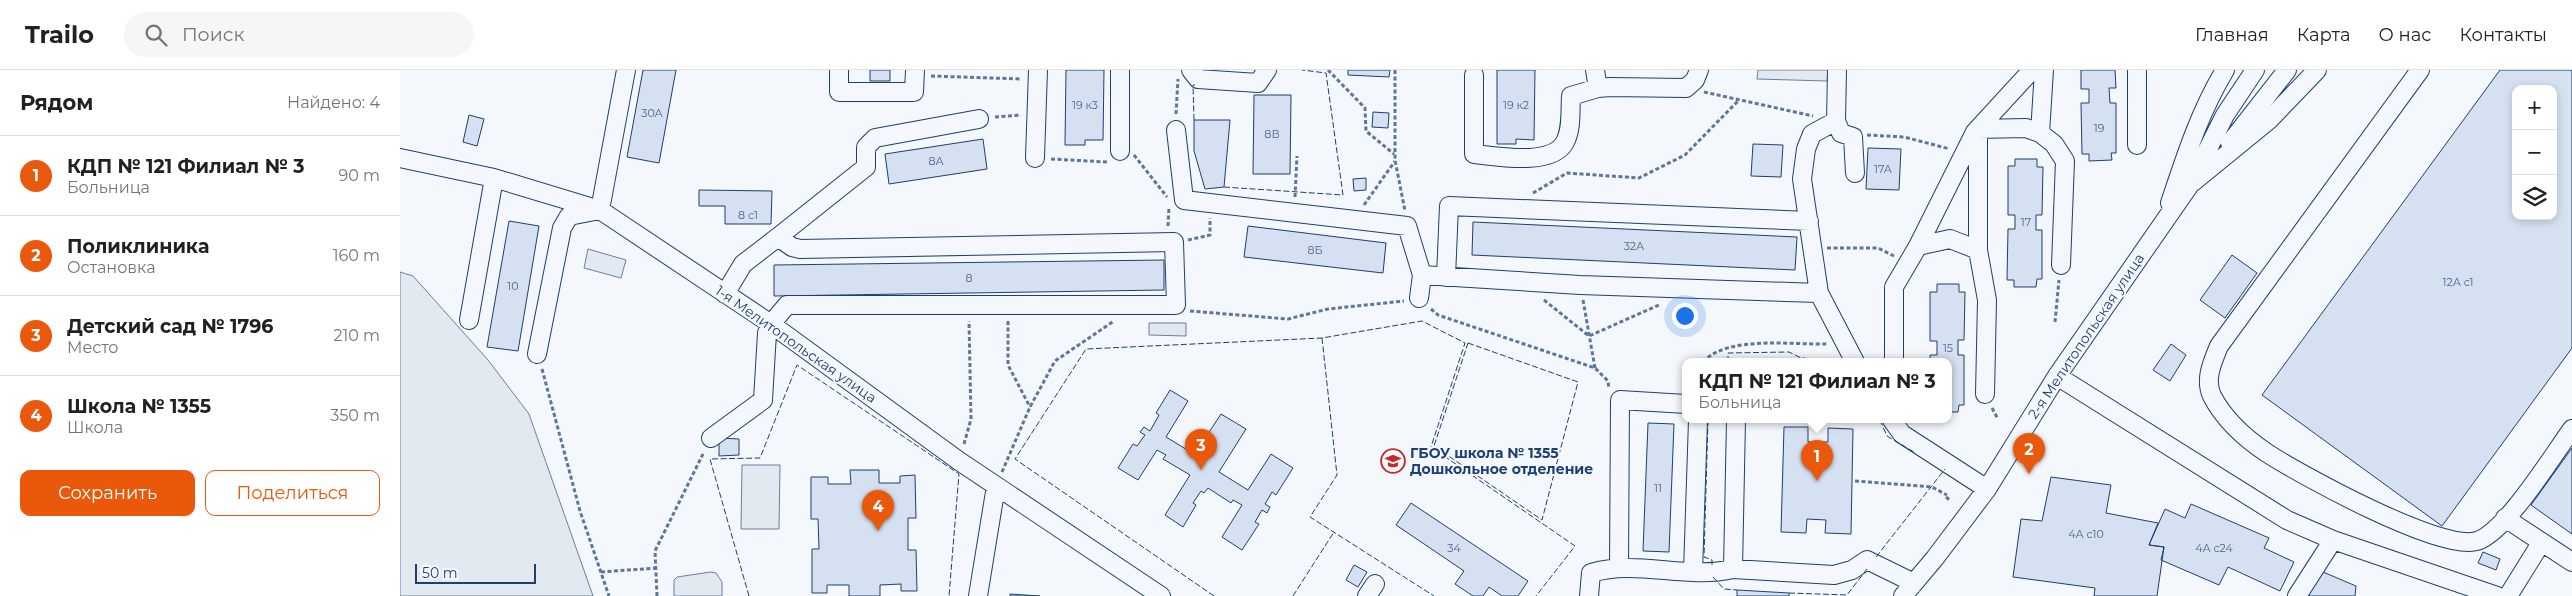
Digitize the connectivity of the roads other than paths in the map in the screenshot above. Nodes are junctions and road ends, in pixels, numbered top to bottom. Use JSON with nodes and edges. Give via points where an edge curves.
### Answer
{"nodes":[{"id":1,"x":626,"y":70,"type":"edge"},
{"id":2,"x":839,"y":70,"type":"edge"},
{"id":3,"x":1120,"y":70,"type":"edge"},
{"id":4,"x":1267,"y":70,"type":"edge"},
{"id":5,"x":1595,"y":70,"type":"edge"},
{"id":6,"x":1699,"y":70,"type":"edge"},
{"id":7,"x":1837,"y":70,"type":"edge"},
{"id":8,"x":2032,"y":70,"type":"edge"},
{"id":9,"x":2044,"y":70,"type":"edge"},
{"id":10,"x":2137,"y":70,"type":"edge"},
{"id":11,"x":2225,"y":70,"type":"edge"},
{"id":12,"x":2255,"y":70,"type":"edge"},
{"id":13,"x":2287,"y":70,"type":"edge"},
{"id":14,"x":2316,"y":70,"type":"edge"},
{"id":15,"x":2420,"y":70,"type":"edge"},
{"id":16,"x":915,"y":73,"type":"edge"},
{"id":17,"x":1187,"y":73,"type":"edge"},
{"id":18,"x":1038,"y":75,"type":"edge"},
{"id":19,"x":1474,"y":75,"type":"dead end"},
{"id":20,"x":1598,"y":88,"type":"junction"},
{"id":21,"x":979,"y":118,"type":"road end"},
{"id":22,"x":1836,"y":121,"type":"junction"},
{"id":23,"x":1176,"y":130,"type":"road end"},
{"id":24,"x":1978,"y":130,"type":"junction"},
{"id":25,"x":2040,"y":133,"type":"junction"},
{"id":26,"x":2138,"y":145,"type":"dead end"},
{"id":27,"x":1120,"y":151,"type":"road end"},
{"id":28,"x":400,"y":158,"type":"edge"},
{"id":29,"x":1035,"y":158,"type":"road end"},
{"id":30,"x":2207,"y":172,"type":"junction"},
{"id":31,"x":1855,"y":173,"type":"dead end"},
{"id":32,"x":494,"y":178,"type":"junction"},
{"id":33,"x":2191,"y":183,"type":"junction"},
{"id":34,"x":600,"y":210,"type":"junction"},
{"id":35,"x":1809,"y":221,"type":"junction"},
{"id":36,"x":2164,"y":222,"type":"junction"},
{"id":37,"x":778,"y":237,"type":"junction"},
{"id":38,"x":1918,"y":246,"type":"junction"},
{"id":39,"x":1978,"y":250,"type":"junction"},
{"id":40,"x":2061,"y":265,"type":"road end"},
{"id":41,"x":1422,"y":275,"type":"junction"},
{"id":42,"x":1446,"y":277,"type":"junction"},
{"id":43,"x":1819,"y":293,"type":"junction"},
{"id":44,"x":725,"y":294,"type":"junction"},
{"id":45,"x":1419,"y":298,"type":"road end"},
{"id":46,"x":469,"y":320,"type":"dead end"},
{"id":47,"x":771,"y":324,"type":"junction"},
{"id":48,"x":537,"y":354,"type":"road end"},
{"id":49,"x":1853,"y":358,"type":"edge"},
{"id":50,"x":1894,"y":358,"type":"edge"},
{"id":51,"x":2057,"y":376,"type":"junction"},
{"id":52,"x":1985,"y":394,"type":"dead end"},
{"id":53,"x":1682,"y":404,"type":"edge"},
{"id":54,"x":1698,"y":423,"type":"edge"},
{"id":55,"x":1736,"y":423,"type":"edge"},
{"id":56,"x":1894,"y":423,"type":"edge"},
{"id":57,"x":2572,"y":429,"type":"edge"},
{"id":58,"x":711,"y":438,"type":"road end"},
{"id":59,"x":996,"y":486,"type":"junction"},
{"id":60,"x":1987,"y":489,"type":"junction"},
{"id":61,"x":2505,"y":518,"type":"junction"},
{"id":62,"x":2333,"y":540,"type":"junction"},
{"id":63,"x":2542,"y":544,"type":"junction"},
{"id":64,"x":2572,"y":562,"type":"edge"},
{"id":65,"x":1619,"y":568,"type":"junction"},
{"id":66,"x":1733,"y":569,"type":"junction"},
{"id":67,"x":1693,"y":572,"type":"junction"},
{"id":68,"x":1908,"y":590,"type":"edge"},
{"id":69,"x":978,"y":596,"type":"edge"},
{"id":70,"x":1161,"y":596,"type":"edge"},
{"id":71,"x":1589,"y":596,"type":"edge"},
{"id":72,"x":2297,"y":596,"type":"edge"},
{"id":73,"x":2497,"y":596,"type":"edge"},
{"id":74,"x":2508,"y":596,"type":"edge"}],
"edges":[{"from":1,"to":34,"type":"street"},
{"from":2,"to":16,"type":"street","via":[[839,92],[914,92]]},
{"from":3,"to":27,"type":"street"},
{"from":4,"to":17,"type":"street","via":[[1258,83],[1198,79]]},
{"from":5,"to":20,"type":"street"},
{"from":6,"to":20,"type":"street","via":[[1695,80],[1686,88]]},
{"from":7,"to":22,"type":"street"},
{"from":8,"to":24,"type":"street"},
{"from":9,"to":25,"type":"street"},
{"from":10,"to":26,"type":"street"},
{"from":11,"to":36,"type":"street","name":"2-я Мелитопольская улица","via":[[2212,90]]},
{"from":12,"to":33,"type":"street","name":"2-я Мелитопольская улица","via":[[2225,115]]},
{"from":13,"to":30,"type":"street"},
{"from":14,"to":30,"type":"street","via":[[2269,120]]},
{"from":15,"to":61,"type":"street","via":[[2219,346],[2209,370],[2211,395],[2232,425],[2266,452],[2382,516],[2460,541],[2477,541],[2492,532]]},
{"from":18,"to":29,"type":"street"},
{"from":19,"to":20,"type":"street","via":[[1474,154],[1533,158],[1552,153],[1564,144],[1569,131],[1571,96]]},
{"from":21,"to":37,"type":"street","via":[[875,138],[866,146],[866,167]]},
{"from":22,"to":31,"type":"street","via":[[1841,134],[1853,137]]},
{"from":22,"to":35,"type":"street","via":[[1812,134],[1806,149],[1802,179]]},
{"from":23,"to":41,"type":"street","via":[[1184,200],[1408,226]]},
{"from":24,"to":25,"type":"street","via":[[2026,128]]},
{"from":24,"to":38,"type":"street"},
{"from":24,"to":39,"type":"street"},
{"from":25,"to":40,"type":"street","via":[[2054,144],[2065,161]]},
{"from":28,"to":32,"type":"street","name":"1-я Мелитопольская улица"},
{"from":30,"to":33,"type":"street"},
{"from":32,"to":34,"type":"street","name":"1-я Мелитопольская улица"},
{"from":32,"to":46,"type":"street"},
{"from":33,"to":36,"type":"street","name":"2-я Мелитопольская улица"},
{"from":34,"to":44,"type":"street","name":"1-я Мелитопольская улица"},
{"from":34,"to":48,"type":"street","via":[[570,216],[562,228]]},
{"from":35,"to":42,"type":"street","via":[[1449,206]]},
{"from":35,"to":43,"type":"street"},
{"from":36,"to":51,"type":"street","name":"2-я Мелитопольская улица"},
{"from":37,"to":44,"type":"street","via":[[744,264]]},
{"from":37,"to":47,"type":"street","via":[[800,249],[1171,242],[1176,305],[786,306]]},
{"from":38,"to":39,"type":"street","via":[[1950,239]]},
{"from":38,"to":50,"type":"street","via":[[1894,287]]},
{"from":39,"to":52,"type":"street","via":[[1987,300]]},
{"from":41,"to":42,"type":"street"},
{"from":41,"to":45,"type":"street"},
{"from":42,"to":43,"type":"street"},
{"from":43,"to":49,"type":"street"},
{"from":44,"to":47,"type":"street","name":"1-я Мелитопольская улица"},
{"from":47,"to":58,"type":"street","via":[[767,333],[763,400]]},
{"from":47,"to":59,"type":"street","name":"1-я Мелитопольская улица"},
{"from":51,"to":60,"type":"street","name":"2-я Мелитопольская улица"},
{"from":51,"to":62,"type":"street","via":[[2288,520]]},
{"from":53,"to":65,"type":"street","via":[[1620,400]]},
{"from":54,"to":67,"type":"street"},
{"from":55,"to":66,"type":"street"},
{"from":56,"to":60,"type":"street","via":[[1902,434]]},
{"from":57,"to":61,"type":"street"},
{"from":59,"to":69,"type":"street"},
{"from":59,"to":70,"type":"street","name":"1-я Мелитопольская улица"},
{"from":60,"to":68,"type":"street","name":"2-я Мелитопольская улица"},
{"from":61,"to":63,"type":"street"},
{"from":62,"to":72,"type":"street"},
{"from":62,"to":73,"type":"street"},
{"from":63,"to":64,"type":"street"},
{"from":63,"to":74,"type":"street"},
{"from":65,"to":67,"type":"street"},
{"from":65,"to":71,"type":"street","via":[[1591,573]]},
{"from":66,"to":67,"type":"street"},
{"from":66,"to":68,"type":"street","via":[[1834,575],[1852,570],[1867,560]]}]}
